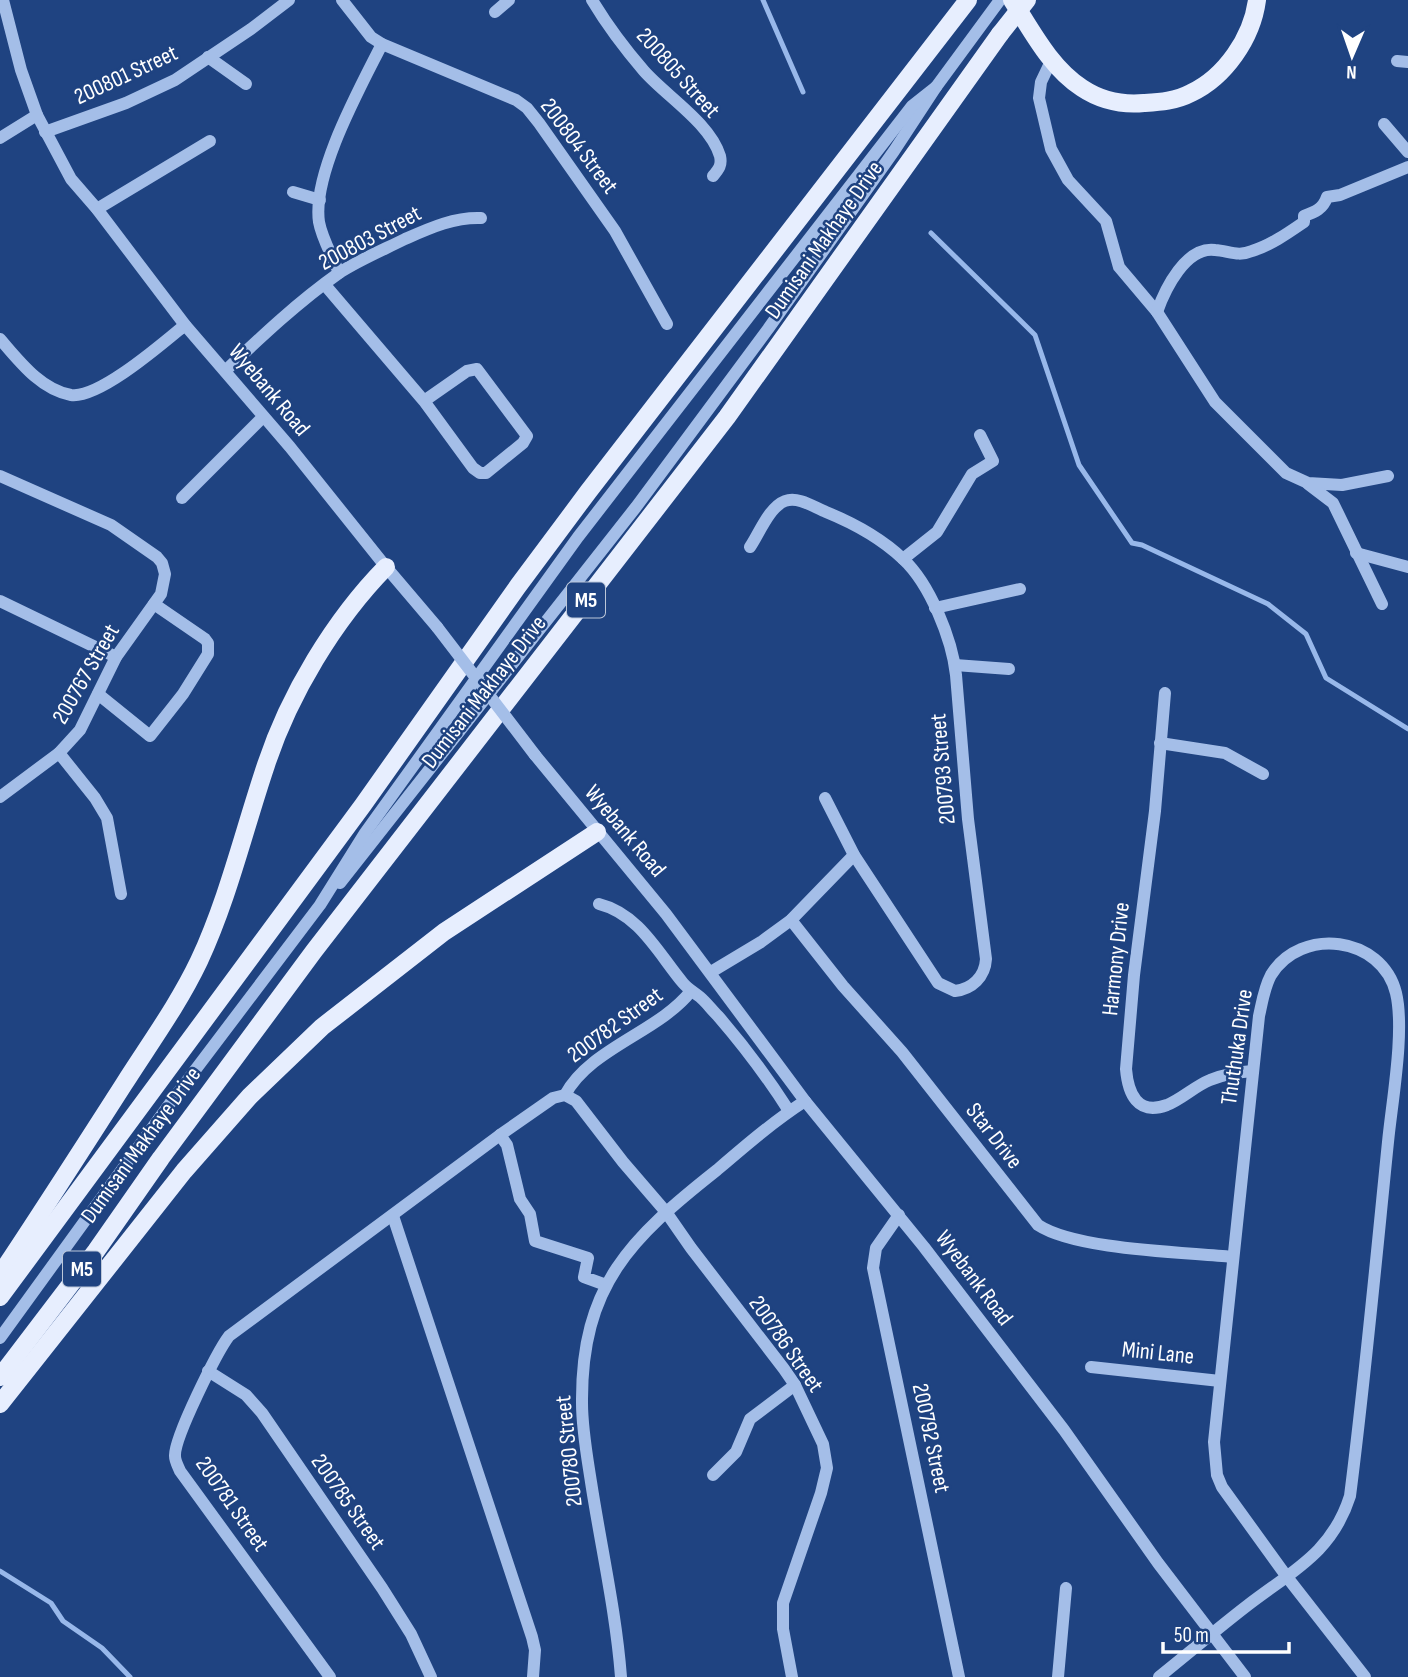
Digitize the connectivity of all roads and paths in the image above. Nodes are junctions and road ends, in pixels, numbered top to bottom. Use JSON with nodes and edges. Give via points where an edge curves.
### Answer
{"nodes":[{"id":1,"x":3,"y":0,"type":"edge"},
{"id":2,"x":289,"y":0,"type":"edge"},
{"id":3,"x":342,"y":0,"type":"edge"},
{"id":4,"x":509,"y":0,"type":"edge"},
{"id":5,"x":592,"y":0,"type":"edge"},
{"id":6,"x":968,"y":0,"type":"edge"},
{"id":7,"x":1000,"y":0,"type":"edge"},
{"id":8,"x":1012,"y":0,"type":"edge"},
{"id":9,"x":1027,"y":0,"type":"edge"},
{"id":10,"x":1257,"y":0,"type":"edge"},
{"id":11,"x":495,"y":12,"type":"dead end"},
{"id":12,"x":382,"y":44,"type":"junction"},
{"id":13,"x":208,"y":57,"type":"junction"},
{"id":14,"x":1051,"y":61,"type":"junction"},
{"id":15,"x":246,"y":84,"type":"dead end"},
{"id":16,"x":936,"y":87,"type":"junction"},
{"id":17,"x":37,"y":115,"type":"junction"},
{"id":18,"x":1384,"y":124,"type":"dead end"},
{"id":19,"x":45,"y":132,"type":"junction"},
{"id":20,"x":2,"y":134,"type":"edge"},
{"id":21,"x":210,"y":141,"type":"dead end"},
{"id":22,"x":1408,"y":152,"type":"edge"},
{"id":23,"x":1408,"y":167,"type":"edge"},
{"id":24,"x":713,"y":176,"type":"dead end"},
{"id":25,"x":293,"y":191,"type":"dead end"},
{"id":26,"x":320,"y":200,"type":"junction"},
{"id":27,"x":97,"y":209,"type":"junction"},
{"id":28,"x":481,"y":218,"type":"dead end"},
{"id":29,"x":339,"y":273,"type":"junction"},
{"id":30,"x":325,"y":285,"type":"junction"},
{"id":31,"x":1157,"y":312,"type":"junction"},
{"id":32,"x":667,"y":324,"type":"dead end"},
{"id":33,"x":185,"y":325,"type":"junction"},
{"id":34,"x":0,"y":339,"type":"edge"},
{"id":35,"x":225,"y":371,"type":"junction"},
{"id":36,"x":424,"y":401,"type":"junction"},
{"id":37,"x":263,"y":417,"type":"junction"},
{"id":38,"x":980,"y":435,"type":"dead end"},
{"id":39,"x":0,"y":476,"type":"edge"},
{"id":40,"x":1388,"y":476,"type":"dead end"},
{"id":41,"x":1308,"y":484,"type":"junction"},
{"id":42,"x":182,"y":498,"type":"dead end"},
{"id":43,"x":750,"y":547,"type":"dead end"},
{"id":44,"x":1356,"y":553,"type":"junction"},
{"id":45,"x":903,"y":559,"type":"junction"},
{"id":46,"x":386,"y":567,"type":"junction"},
{"id":47,"x":1408,"y":567,"type":"edge"},
{"id":48,"x":1020,"y":589,"type":"dead end"},
{"id":49,"x":0,"y":601,"type":"edge"},
{"id":50,"x":154,"y":604,"type":"junction"},
{"id":51,"x":1382,"y":604,"type":"dead end"},
{"id":52,"x":935,"y":608,"type":"junction"},
{"id":53,"x":116,"y":657,"type":"junction"},
{"id":54,"x":955,"y":665,"type":"junction"},
{"id":55,"x":1009,"y":669,"type":"dead end"},
{"id":56,"x":1164,"y":693,"type":"dead end"},
{"id":57,"x":98,"y":694,"type":"junction"},
{"id":58,"x":1160,"y":743,"type":"junction"},
{"id":59,"x":59,"y":753,"type":"junction"},
{"id":60,"x":1263,"y":774,"type":"dead end"},
{"id":61,"x":0,"y":797,"type":"edge"},
{"id":62,"x":825,"y":798,"type":"dead end"},
{"id":63,"x":597,"y":832,"type":"junction"},
{"id":64,"x":854,"y":855,"type":"junction"},
{"id":65,"x":121,"y":894,"type":"dead end"},
{"id":66,"x":599,"y":904,"type":"dead end"},
{"id":67,"x":320,"y":905,"type":"junction"},
{"id":68,"x":791,"y":920,"type":"junction"},
{"id":69,"x":711,"y":972,"type":"junction"},
{"id":70,"x":691,"y":991,"type":"junction"},
{"id":71,"x":1254,"y":1071,"type":"junction"},
{"id":72,"x":565,"y":1096,"type":"junction"},
{"id":73,"x":805,"y":1101,"type":"junction"},
{"id":74,"x":789,"y":1111,"type":"junction"},
{"id":75,"x":500,"y":1135,"type":"junction"},
{"id":76,"x":666,"y":1212,"type":"junction"},
{"id":77,"x":899,"y":1215,"type":"junction"},
{"id":78,"x":393,"y":1216,"type":"junction"},
{"id":79,"x":1232,"y":1257,"type":"junction"},
{"id":80,"x":0,"y":1275,"type":"edge"},
{"id":81,"x":606,"y":1285,"type":"junction"},
{"id":82,"x":0,"y":1297,"type":"edge"},
{"id":83,"x":0,"y":1338,"type":"edge"},
{"id":84,"x":1090,"y":1367,"type":"dead end"},
{"id":85,"x":208,"y":1371,"type":"junction"},
{"id":86,"x":0,"y":1377,"type":"edge"},
{"id":87,"x":1220,"y":1381,"type":"junction"},
{"id":88,"x":795,"y":1385,"type":"junction"},
{"id":89,"x":0,"y":1404,"type":"edge"},
{"id":90,"x":713,"y":1475,"type":"dead end"},
{"id":91,"x":1287,"y":1577,"type":"junction"},
{"id":92,"x":1066,"y":1588,"type":"dead end"},
{"id":93,"x":1212,"y":1634,"type":"junction"},
{"id":94,"x":330,"y":1677,"type":"edge"},
{"id":95,"x":431,"y":1677,"type":"edge"},
{"id":96,"x":533,"y":1677,"type":"edge"},
{"id":97,"x":621,"y":1677,"type":"edge"},
{"id":98,"x":792,"y":1677,"type":"edge"},
{"id":99,"x":960,"y":1677,"type":"edge"},
{"id":100,"x":1058,"y":1677,"type":"edge"},
{"id":101,"x":1159,"y":1677,"type":"edge"},
{"id":102,"x":1245,"y":1677,"type":"edge"},
{"id":103,"x":1365,"y":1677,"type":"edge"}],
"edges":[{"from":1,"to":17,"type":"street","name":"Wyebank Road"},
{"from":2,"to":13,"type":"street","name":"200801 Street"},
{"from":3,"to":12,"type":"street","name":"200804 Street"},
{"from":4,"to":11,"type":"street"},
{"from":5,"to":24,"type":"street","name":"200805 Street","via":[[645,72],[706,133],[720,156],[720,168]]},
{"from":6,"to":82,"type":"main road","name":"Dumisani Makhaye Drive","number":"M5","via":[[588,492]]},
{"from":7,"to":16,"type":"street"},
{"from":8,"to":14,"type":"main road"},
{"from":9,"to":86,"type":"main road","name":"Dumisani Makhaye Drive","number":"M5","bridge":true,"via":[[727,417],[314,951]]},
{"from":10,"to":14,"type":"main road","via":[[1233,57],[1211,81],[1189,94],[1153,103],[1106,100],[1082,88]]},
{"from":12,"to":26,"type":"street","via":[[342,124]]},
{"from":12,"to":32,"type":"street","name":"200804 Street","via":[[527,108],[615,232]]},
{"from":13,"to":15,"type":"street"},
{"from":13,"to":19,"type":"street","name":"200801 Street","via":[[175,80],[127,103]]},
{"from":14,"to":31,"type":"street","via":[[1041,82],[1040,98],[1051,149],[1068,180],[1106,221],[1119,267]]},
{"from":16,"to":67,"type":"street","via":[[768,329],[636,507],[354,868]]},
{"from":16,"to":67,"type":"street","via":[[912,106],[888,136],[578,537],[365,833]]},
{"from":17,"to":19,"type":"street","name":"Wyebank Road"},
{"from":17,"to":20,"type":"street"},
{"from":18,"to":22,"type":"street"},
{"from":19,"to":27,"type":"street","name":"Wyebank Road","via":[[71,179]]},
{"from":21,"to":27,"type":"street"},
{"from":23,"to":31,"type":"street","via":[[1327,197],[1318,211],[1304,216],[1304,222],[1252,252],[1233,255],[1201,250],[1184,260]]},
{"from":25,"to":26,"type":"street"},
{"from":26,"to":29,"type":"street","via":[[321,231]]},
{"from":27,"to":33,"type":"street","name":"Wyebank Road"},
{"from":28,"to":29,"type":"street","name":"200803 Street","via":[[450,221]]},
{"from":29,"to":30,"type":"street","name":"200803 Street"},
{"from":30,"to":35,"type":"street","name":"200803 Street"},
{"from":30,"to":36,"type":"street"},
{"from":31,"to":41,"type":"street","via":[[1215,401],[1286,473]]},
{"from":33,"to":34,"type":"street","via":[[107,383],[81,396],[56,390],[38,379]]},
{"from":33,"to":35,"type":"street","name":"Wyebank Road"},
{"from":35,"to":37,"type":"street","name":"Wyebank Road"},
{"from":36,"to":36,"type":"street","via":[[477,369],[527,436],[486,473],[480,473]]},
{"from":37,"to":42,"type":"street"},
{"from":37,"to":46,"type":"street","name":"Wyebank Road"},
{"from":38,"to":45,"type":"street","via":[[993,460],[972,474],[937,532]]},
{"from":39,"to":50,"type":"street","name":"200767 Street","via":[[111,525],[158,557],[165,574]]},
{"from":40,"to":41,"type":"street","via":[[1342,485]]},
{"from":41,"to":44,"type":"street","via":[[1333,503]]},
{"from":43,"to":45,"type":"street","name":"200793 Street","via":[[778,506],[795,499],[834,515]]},
{"from":44,"to":47,"type":"street"},
{"from":44,"to":51,"type":"street"},
{"from":45,"to":52,"type":"street","name":"200793 Street"},
{"from":46,"to":63,"type":"street","name":"Wyebank Road","bridge":true},
{"from":46,"to":80,"type":"main road","via":[[346,611],[294,701],[267,763],[216,917],[172,1010]]},
{"from":48,"to":52,"type":"street"},
{"from":49,"to":53,"type":"street"},
{"from":50,"to":53,"type":"street","name":"200767 Street"},
{"from":50,"to":57,"type":"street","via":[[205,639],[208,654],[150,736]]},
{"from":52,"to":54,"type":"street","name":"200793 Street"},
{"from":53,"to":57,"type":"street","name":"200767 Street"},
{"from":54,"to":55,"type":"street"},
{"from":54,"to":64,"type":"street","name":"200793 Street","via":[[968,819],[985,944],[983,974],[961,990],[938,983]]},
{"from":56,"to":58,"type":"street","name":"Harmony Drive"},
{"from":57,"to":59,"type":"street","name":"200767 Street","via":[[80,730]]},
{"from":58,"to":60,"type":"street","via":[[1225,753]]},
{"from":58,"to":71,"type":"street","name":"Harmony Drive","via":[[1134,975],[1126,1069],[1130,1094],[1136,1101],[1158,1107],[1210,1080]]},
{"from":59,"to":61,"type":"street","name":"200767 Street"},
{"from":59,"to":65,"type":"street","via":[[107,818]]},
{"from":62,"to":64,"type":"street","name":"200793 Street"},
{"from":63,"to":69,"type":"street","name":"Wyebank Road"},
{"from":63,"to":89,"type":"main road","via":[[412,955],[322,1027],[250,1096],[184,1171]]},
{"from":64,"to":68,"type":"street"},
{"from":66,"to":70,"type":"street","via":[[626,915]]},
{"from":67,"to":83,"type":"street"},
{"from":68,"to":69,"type":"street"},
{"from":68,"to":79,"type":"street","name":"Star Drive","via":[[1038,1225],[1076,1240]]},
{"from":69,"to":73,"type":"street","name":"Wyebank Road"},
{"from":70,"to":72,"type":"street","name":"200782 Street","via":[[676,1009],[635,1033],[572,1082]]},
{"from":70,"to":74,"type":"street","via":[[718,1016]]},
{"from":71,"to":79,"type":"street","name":"Thuthuka Drive"},
{"from":71,"to":91,"type":"street","name":"Thuthuka Drive","via":[[1265,990],[1271,975],[1294,953],[1312,944],[1353,947],[1370,956],[1392,980],[1399,1012],[1396,1055],[1350,1496],[1332,1537]]},
{"from":72,"to":75,"type":"street","name":"200781 Street","via":[[553,1098]]},
{"from":72,"to":76,"type":"street","via":[[576,1101]]},
{"from":73,"to":74,"type":"street","name":"200780 Street"},
{"from":73,"to":77,"type":"street","name":"Wyebank Road"},
{"from":74,"to":76,"type":"street","name":"200780 Street"},
{"from":75,"to":78,"type":"street","name":"200781 Street"},
{"from":75,"to":81,"type":"street","via":[[507,1145],[520,1199],[530,1214],[535,1241],[588,1258],[584,1277]]},
{"from":76,"to":81,"type":"street","name":"200780 Street","via":[[639,1236]]},
{"from":76,"to":88,"type":"street","name":"200786 Street"},
{"from":77,"to":93,"type":"street","name":"Wyebank Road","via":[[1064,1430]]},
{"from":77,"to":99,"type":"street","name":"200792 Street","via":[[876,1248],[873,1261]]},
{"from":78,"to":85,"type":"street","name":"200781 Street","via":[[229,1336]]},
{"from":78,"to":96,"type":"street","via":[[532,1637]]},
{"from":79,"to":87,"type":"street","name":"Thuthuka Drive"},
{"from":81,"to":97,"type":"street","name":"200780 Street","via":[[588,1339],[582,1403]]},
{"from":84,"to":87,"type":"street","name":"Mini Lane"},
{"from":85,"to":94,"type":"street","name":"200781 Street","via":[[176,1449],[177,1463]]},
{"from":85,"to":95,"type":"street","name":"200785 Street","via":[[246,1395],[262,1413],[382,1588]]},
{"from":87,"to":91,"type":"street","name":"Thuthuka Drive","via":[[1214,1442],[1217,1475]]},
{"from":88,"to":90,"type":"street","via":[[750,1419],[736,1452]]},
{"from":88,"to":98,"type":"street","name":"200786 Street","via":[[823,1444],[827,1468],[783,1599]]},
{"from":91,"to":93,"type":"street","name":"Thuthuka Drive"},
{"from":91,"to":103,"type":"street"},
{"from":92,"to":100,"type":"street"},
{"from":93,"to":101,"type":"street","name":"Thuthuka Drive"},
{"from":93,"to":102,"type":"street","name":"Wyebank Road"}]}
